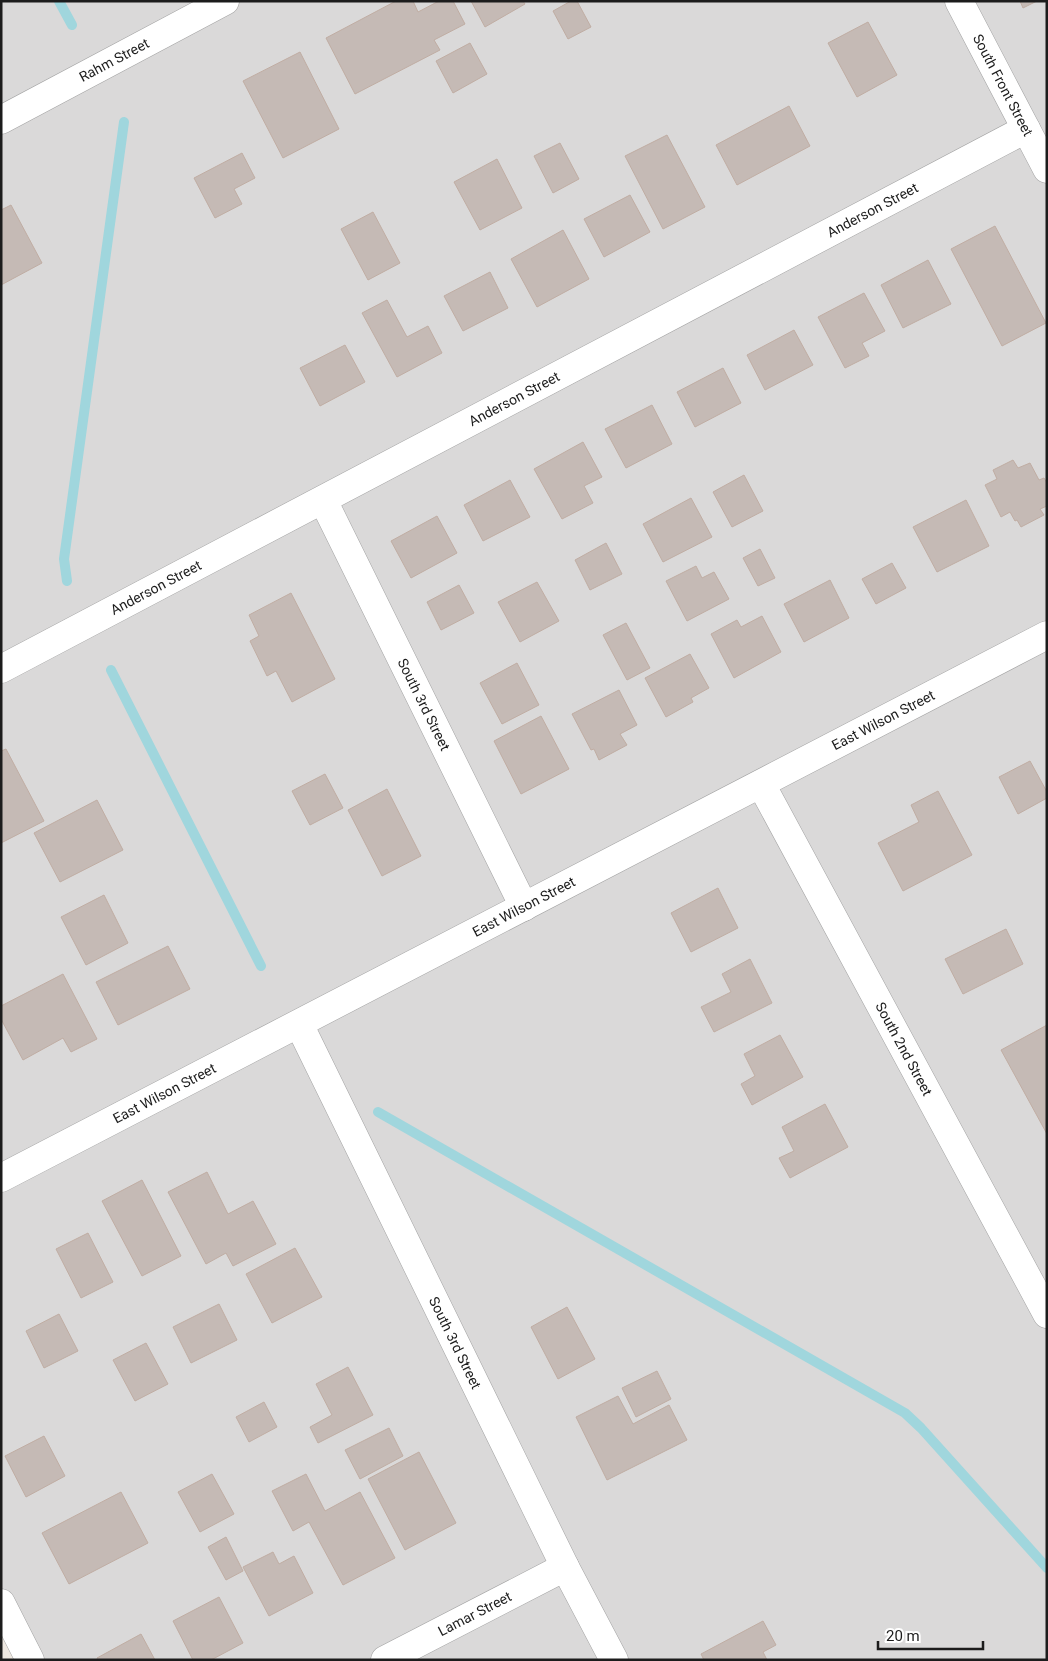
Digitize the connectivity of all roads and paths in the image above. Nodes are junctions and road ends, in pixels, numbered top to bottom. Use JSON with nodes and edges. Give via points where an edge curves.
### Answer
{"nodes":[{"id":1,"x":225,"y":1,"type":"edge"},
{"id":2,"x":959,"y":1,"type":"edge"},
{"id":3,"x":1,"y":120,"type":"edge"},
{"id":4,"x":1026,"y":128,"type":"junction"},
{"id":5,"x":1047,"y":169,"type":"edge"},
{"id":6,"x":323,"y":500,"type":"junction"},
{"id":7,"x":1047,"y":635,"type":"edge"},
{"id":8,"x":1,"y":669,"type":"edge"},
{"id":9,"x":761,"y":784,"type":"junction"},
{"id":10,"x":524,"y":907,"type":"junction"},
{"id":11,"x":299,"y":1024,"type":"junction"},
{"id":12,"x":1,"y":1178,"type":"edge"},
{"id":13,"x":1047,"y":1314,"type":"edge"},
{"id":14,"x":565,"y":1567,"type":"junction"},
{"id":15,"x":1,"y":1603,"type":"edge"},
{"id":16,"x":30,"y":1660,"type":"edge"},
{"id":17,"x":385,"y":1660,"type":"edge"},
{"id":18,"x":614,"y":1660,"type":"edge"}],
"edges":[{"from":1,"to":3,"type":"street","name":"Rahm Street"},
{"from":2,"to":4,"type":"street","name":"South Front Street"},
{"from":4,"to":5,"type":"street","name":"South Front Street"},
{"from":4,"to":6,"type":"street","name":"Anderson Street"},
{"from":6,"to":8,"type":"street","name":"Anderson Street"},
{"from":6,"to":10,"type":"street","name":"South 3rd Street"},
{"from":7,"to":9,"type":"street","name":"East Wilson Street"},
{"from":9,"to":10,"type":"street","name":"East Wilson Street"},
{"from":9,"to":13,"type":"street","name":"South 2nd Street"},
{"from":10,"to":11,"type":"street","name":"East Wilson Street"},
{"from":11,"to":12,"type":"street","name":"East Wilson Street"},
{"from":11,"to":14,"type":"street","name":"South 3rd Street"},
{"from":14,"to":17,"type":"street","name":"Lamar Street"},
{"from":14,"to":18,"type":"street","name":"South 3rd Street"},
{"from":15,"to":16,"type":"street"}]}
